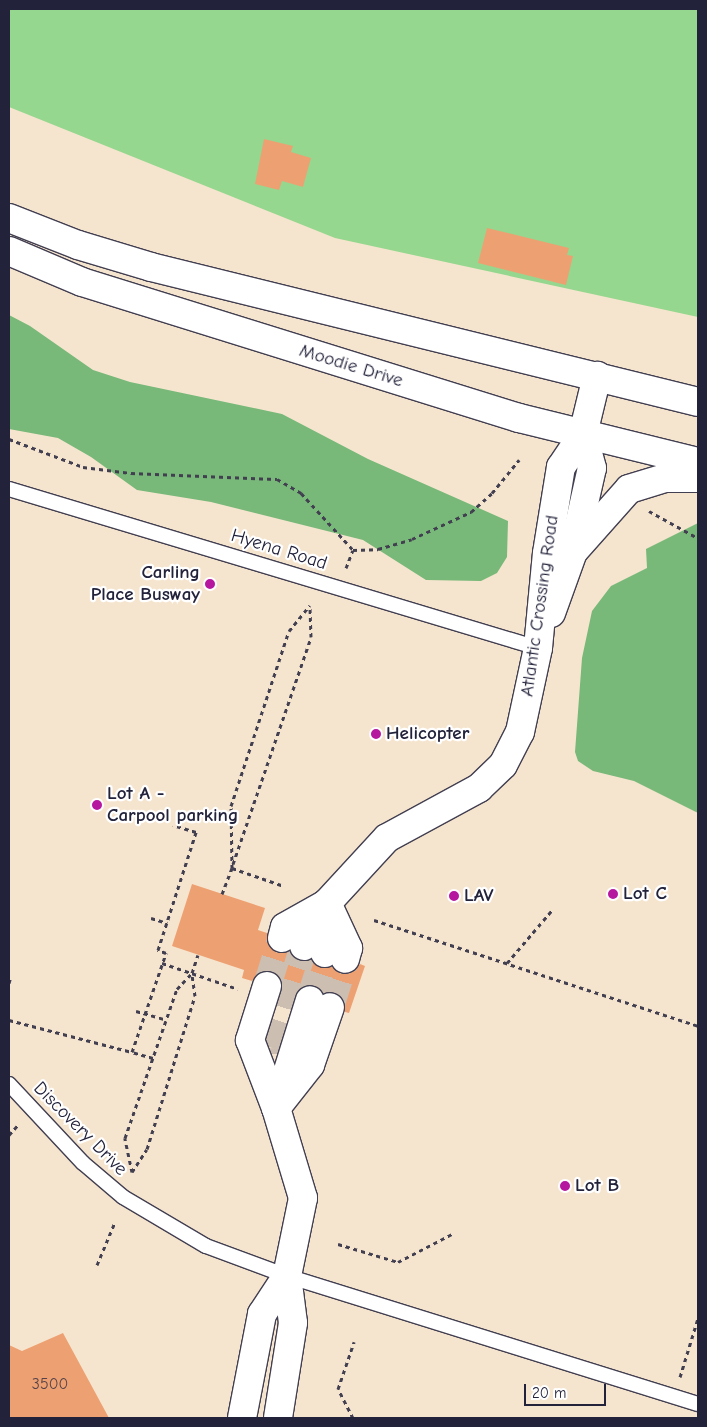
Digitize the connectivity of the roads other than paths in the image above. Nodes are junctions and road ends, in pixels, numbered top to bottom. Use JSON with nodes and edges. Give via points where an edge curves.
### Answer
{"nodes":[{"id":1,"x":9,"y":218,"type":"edge"},
{"id":2,"x":9,"y":251,"type":"edge"},
{"id":3,"x":598,"y":376,"type":"junction"},
{"id":4,"x":698,"y":402,"type":"edge"},
{"id":5,"x":583,"y":434,"type":"junction"},
{"id":6,"x":698,"y":462,"type":"edge"},
{"id":7,"x":698,"y":478,"type":"edge"},
{"id":8,"x":9,"y":489,"type":"edge"},
{"id":9,"x":573,"y":552,"type":"junction"},
{"id":10,"x":538,"y":648,"type":"junction"},
{"id":11,"x":327,"y":903,"type":"junction"},
{"id":12,"x":258,"y":989,"type":"tunnel mouth"},
{"id":13,"x":320,"y":1004,"type":"tunnel mouth"},
{"id":14,"x":9,"y":1084,"type":"edge"},
{"id":15,"x":276,"y":1108,"type":"junction"},
{"id":16,"x":287,"y":1276,"type":"junction"},
{"id":17,"x":698,"y":1404,"type":"edge"},
{"id":18,"x":242,"y":1418,"type":"edge"},
{"id":19,"x":278,"y":1418,"type":"edge"}],
"edges":[{"from":1,"to":3,"type":"street","via":[[124,260]]},
{"from":2,"to":5,"type":"street","name":"Moodie Drive","via":[[74,279],[168,309],[519,418]]},
{"from":3,"to":4,"type":"street"},
{"from":3,"to":5,"type":"street"},
{"from":5,"to":6,"type":"street","name":"Moodie Drive"},
{"from":5,"to":9,"type":"street","name":"Atlantic Crossing Road","via":[[592,468]]},
{"from":5,"to":10,"type":"street","name":"Atlantic Crossing Road","via":[[561,467],[547,553]]},
{"from":7,"to":9,"type":"street","via":[[665,478],[629,489]]},
{"from":8,"to":10,"type":"lane","name":"Hyena Road"},
{"from":9,"to":10,"type":"street"},
{"from":10,"to":11,"type":"street","name":"Atlantic Crossing Road","via":[[520,732],[503,765],[479,788],[387,838]]},
{"from":11,"to":11,"type":"street","name":"Atlantic Crossing Road","via":[[285,927],[314,949]]},
{"from":12,"to":15,"type":"street","via":[[250,1040]]},
{"from":13,"to":15,"type":"street"},
{"from":14,"to":16,"type":"lane","name":"Discovery Drive","via":[[83,1163],[123,1197],[206,1246]]},
{"from":15,"to":16,"type":"street","via":[[302,1198]]},
{"from":16,"to":17,"type":"lane","name":"Discovery Drive"},
{"from":16,"to":18,"type":"street","via":[[262,1314]]},
{"from":16,"to":19,"type":"street","via":[[292,1323]]}]}
